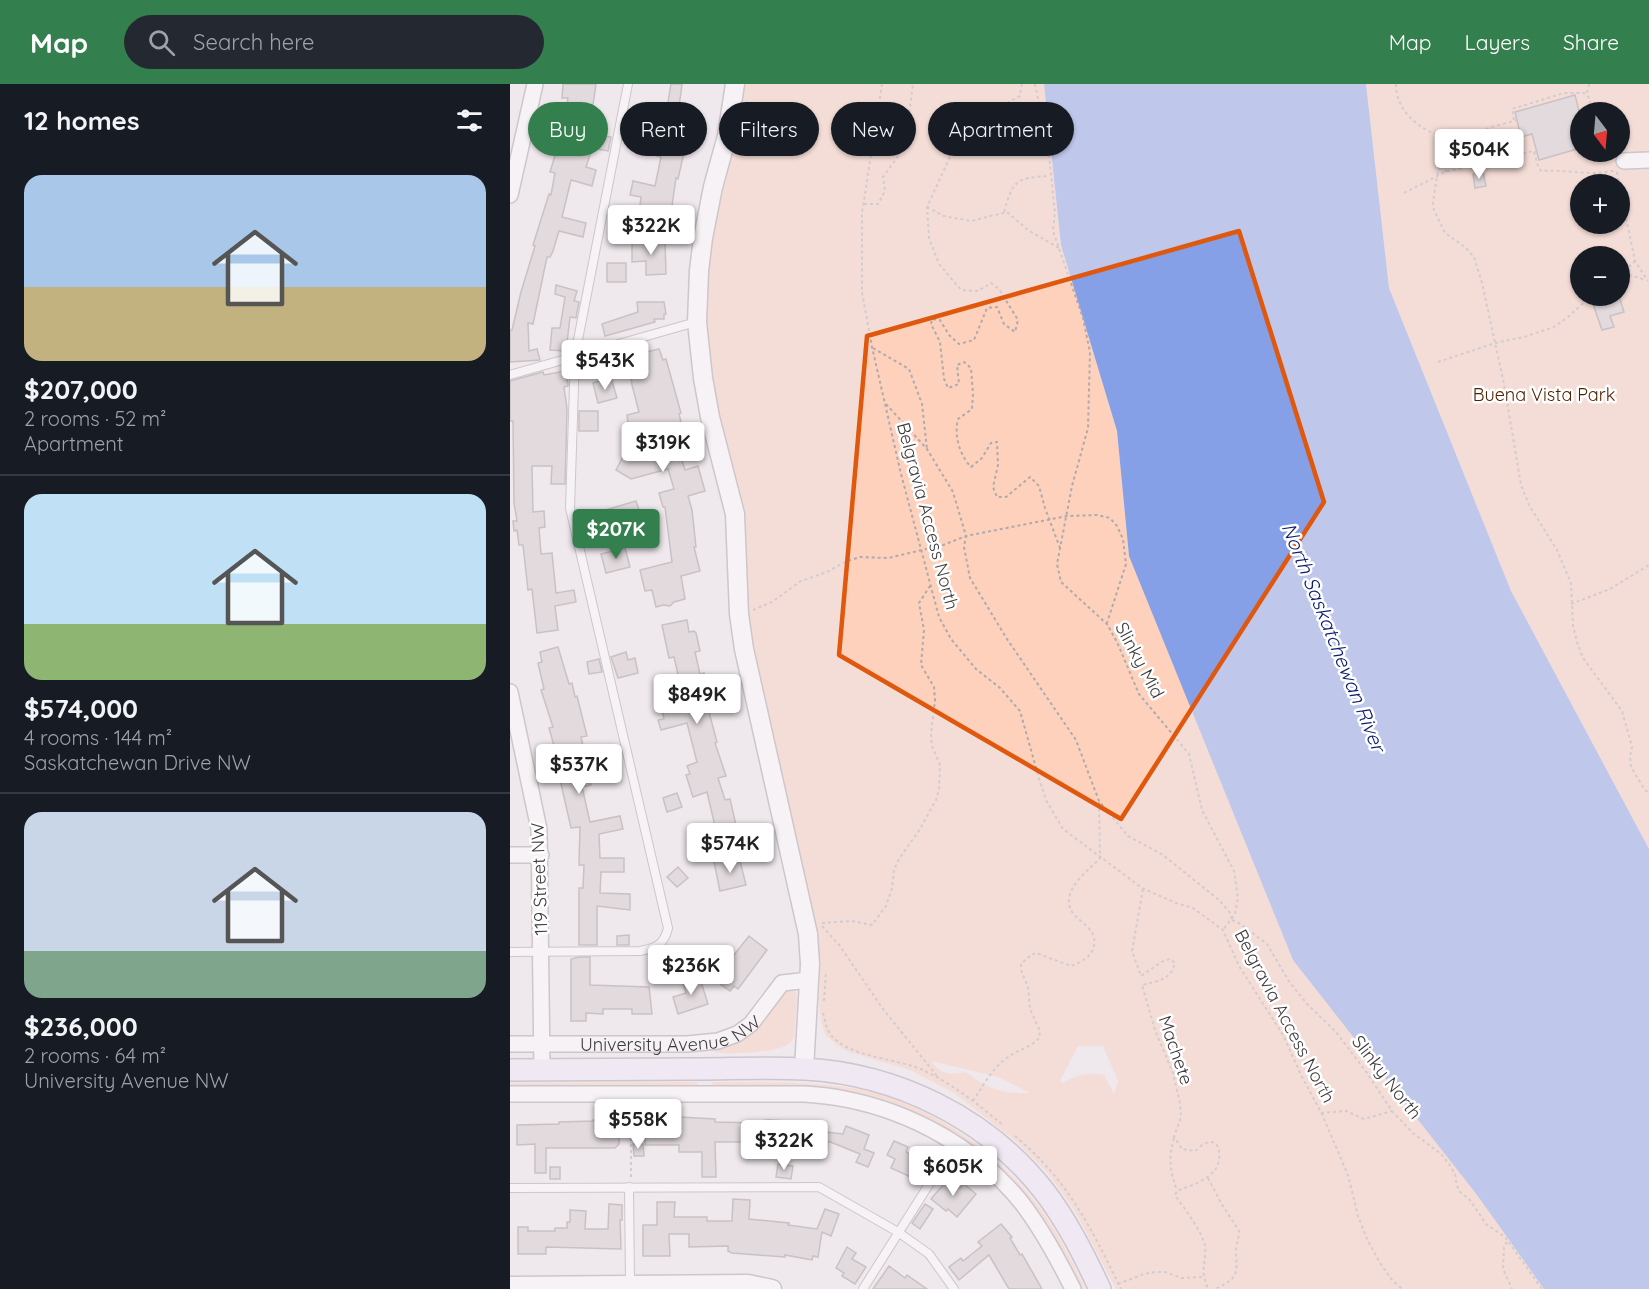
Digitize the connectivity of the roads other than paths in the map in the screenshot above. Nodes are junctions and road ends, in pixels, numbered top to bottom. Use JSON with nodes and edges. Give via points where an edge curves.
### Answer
{"nodes":[{"id":1,"x":535,"y":84,"type":"edge"},
{"id":2,"x":628,"y":84,"type":"edge"},
{"id":3,"x":735,"y":84,"type":"edge"},
{"id":4,"x":1649,"y":160,"type":"edge"},
{"id":5,"x":1630,"y":161,"type":"edge"},
{"id":6,"x":510,"y":195,"type":"edge"},
{"id":7,"x":697,"y":322,"type":"junction"},
{"id":8,"x":575,"y":355,"type":"junction"},
{"id":9,"x":510,"y":375,"type":"edge"},
{"id":10,"x":510,"y":692,"type":"edge"},
{"id":11,"x":510,"y":855,"type":"edge"},
{"id":12,"x":541,"y":855,"type":"junction"},
{"id":13,"x":510,"y":952,"type":"edge"},
{"id":14,"x":541,"y":952,"type":"junction"},
{"id":15,"x":809,"y":980,"type":"junction"},
{"id":16,"x":510,"y":1044,"type":"edge"},
{"id":17,"x":542,"y":1044,"type":"junction"},
{"id":18,"x":705,"y":1069,"type":"junction"},
{"id":19,"x":804,"y":1069,"type":"junction"},
{"id":20,"x":510,"y":1070,"type":"edge"},
{"id":21,"x":542,"y":1070,"type":"junction"},
{"id":22,"x":706,"y":1093,"type":"junction"},
{"id":23,"x":510,"y":1094,"type":"edge"},
{"id":24,"x":955,"y":1143,"type":"junction"},
{"id":25,"x":630,"y":1187,"type":"junction"},
{"id":26,"x":510,"y":1188,"type":"edge"},
{"id":27,"x":898,"y":1232,"type":"junction"},
{"id":28,"x":510,"y":1286,"type":"edge"},
{"id":29,"x":630,"y":1287,"type":"edge"},
{"id":30,"x":1109,"y":1287,"type":"edge"},
{"id":31,"x":772,"y":1289,"type":"edge"},
{"id":32,"x":863,"y":1289,"type":"edge"},
{"id":33,"x":954,"y":1289,"type":"edge"},
{"id":34,"x":1073,"y":1289,"type":"edge"}],
"edges":[{"from":1,"to":6,"type":"street"},
{"from":2,"to":8,"type":"lane"},
{"from":3,"to":7,"type":"street","via":[[703,238]]},
{"from":4,"to":5,"type":"street"},
{"from":7,"to":8,"type":"lane"},
{"from":7,"to":15,"type":"street","via":[[710,417],[735,514],[744,649],[808,934]]},
{"from":8,"to":9,"type":"lane"},
{"from":8,"to":14,"type":"lane","via":[[570,508],[668,928],[657,948]]},
{"from":10,"to":12,"type":"street","name":"119 Street NW","via":[[535,802]]},
{"from":11,"to":12,"type":"street"},
{"from":12,"to":14,"type":"street","name":"119 Street NW"},
{"from":13,"to":14,"type":"lane"},
{"from":14,"to":17,"type":"street","name":"119 Street NW"},
{"from":15,"to":17,"type":"street","name":"University Avenue NW","via":[[783,983],[751,1024],[718,1041]]},
{"from":15,"to":19,"type":"street"},
{"from":16,"to":17,"type":"street","name":"University Avenue NW"},
{"from":17,"to":21,"type":"street","name":"119 Street NW"},
{"from":18,"to":19,"type":"main road","name":"University Avenue NW"},
{"from":18,"to":21,"type":"main road","name":"University Avenue NW"},
{"from":18,"to":22,"type":"street"},
{"from":19,"to":30,"type":"main road","name":"University Avenue NW","via":[[886,1083],[921,1096],[988,1136],[1030,1175]]},
{"from":20,"to":21,"type":"main road","name":"University Avenue NW"},
{"from":22,"to":23,"type":"street"},
{"from":22,"to":24,"type":"street","via":[[844,1098],[913,1120]]},
{"from":24,"to":27,"type":"lane"},
{"from":24,"to":34,"type":"street","via":[[994,1174],[1020,1202],[1042,1232]]},
{"from":25,"to":26,"type":"lane"},
{"from":25,"to":27,"type":"lane","via":[[819,1187]]},
{"from":25,"to":29,"type":"lane"},
{"from":27,"to":32,"type":"lane"},
{"from":27,"to":33,"type":"lane","via":[[929,1254]]},
{"from":28,"to":29,"type":"street"},
{"from":29,"to":31,"type":"street","via":[[748,1284]]}]}
